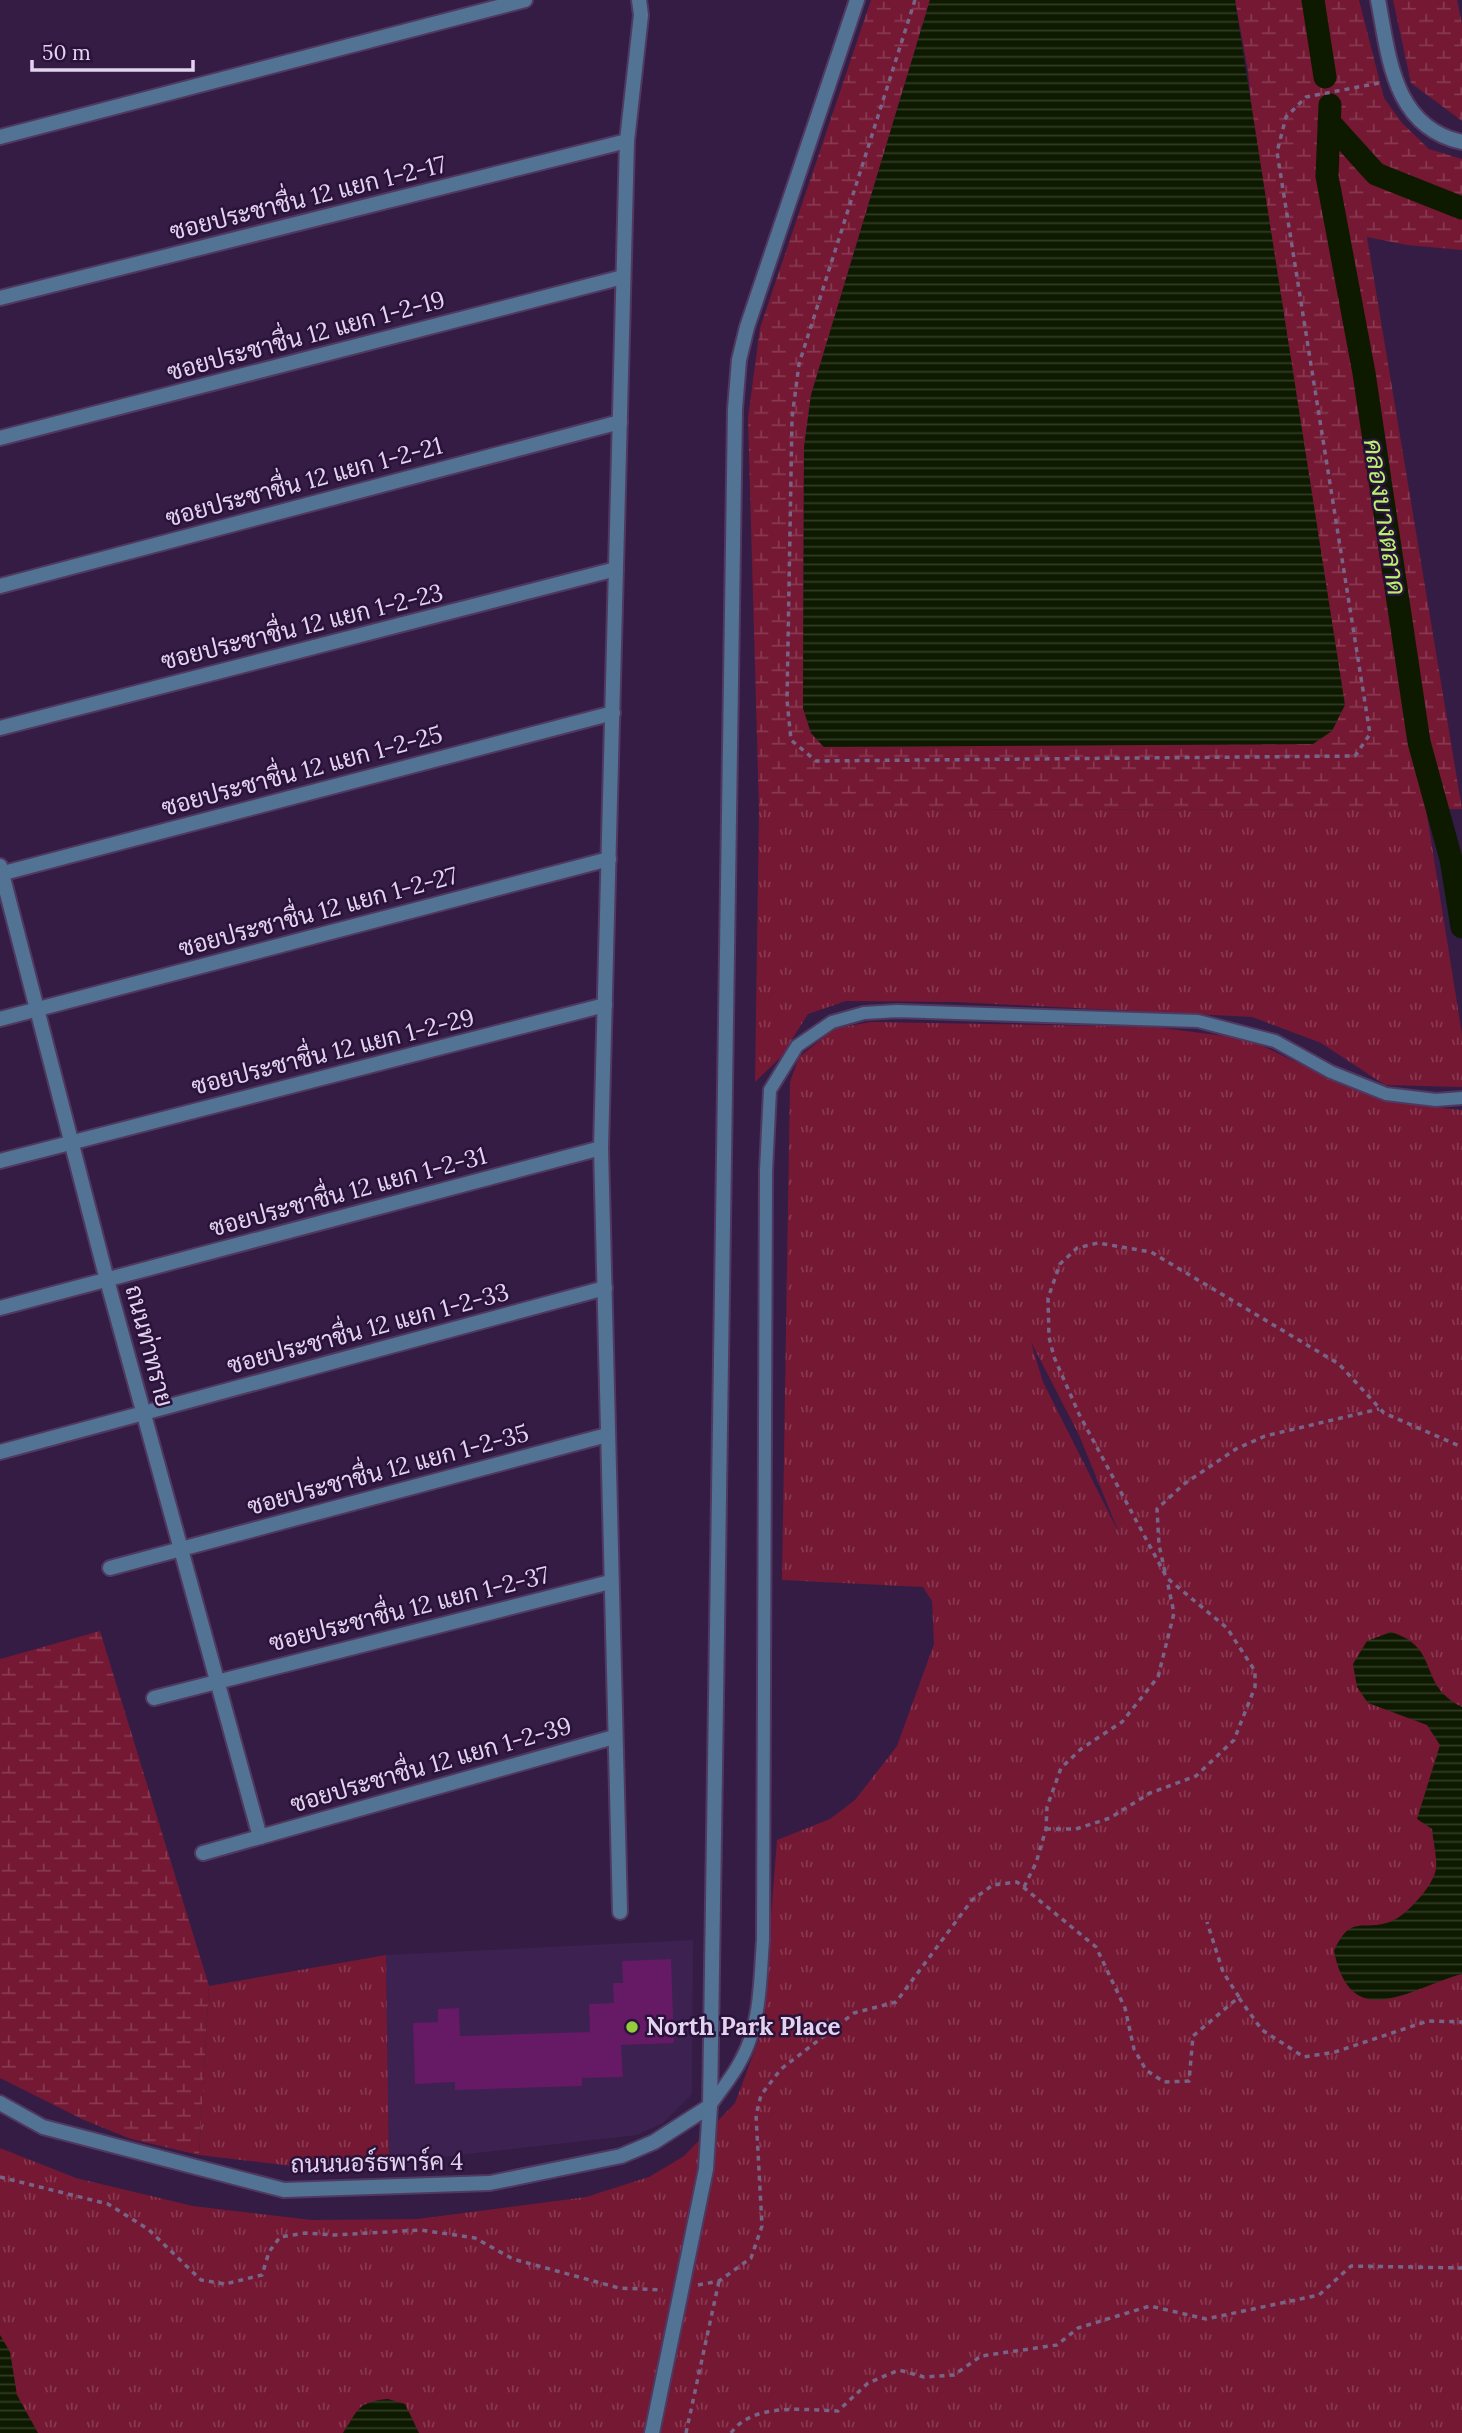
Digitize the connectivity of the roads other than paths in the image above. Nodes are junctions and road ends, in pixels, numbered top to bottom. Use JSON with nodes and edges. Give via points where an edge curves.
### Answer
{"nodes":[{"id":1,"x":525,"y":0,"type":"edge"},
{"id":2,"x":857,"y":0,"type":"edge"},
{"id":3,"x":1378,"y":0,"type":"edge"},
{"id":4,"x":640,"y":7,"type":"edge"},
{"id":5,"x":0,"y":137,"type":"edge"},
{"id":6,"x":628,"y":141,"type":"junction"},
{"id":7,"x":1462,"y":142,"type":"edge"},
{"id":8,"x":623,"y":277,"type":"junction"},
{"id":9,"x":0,"y":298,"type":"edge"},
{"id":10,"x":620,"y":422,"type":"junction"},
{"id":11,"x":0,"y":438,"type":"edge"},
{"id":12,"x":616,"y":569,"type":"junction"},
{"id":13,"x":0,"y":586,"type":"edge"},
{"id":14,"x":612,"y":713,"type":"junction"},
{"id":15,"x":0,"y":728,"type":"edge"},
{"id":16,"x":609,"y":859,"type":"junction"},
{"id":17,"x":1,"y":871,"type":"edge"},
{"id":18,"x":605,"y":1005,"type":"junction"},
{"id":19,"x":39,"y":1009,"type":"junction"},
{"id":20,"x":0,"y":1019,"type":"edge"},
{"id":21,"x":1462,"y":1098,"type":"edge"},
{"id":22,"x":73,"y":1142,"type":"junction"},
{"id":23,"x":601,"y":1149,"type":"junction"},
{"id":24,"x":0,"y":1161,"type":"edge"},
{"id":25,"x":107,"y":1280,"type":"junction"},
{"id":26,"x":605,"y":1289,"type":"junction"},
{"id":27,"x":0,"y":1308,"type":"edge"},
{"id":28,"x":144,"y":1414,"type":"junction"},
{"id":29,"x":607,"y":1435,"type":"junction"},
{"id":30,"x":0,"y":1452,"type":"edge"},
{"id":31,"x":181,"y":1549,"type":"junction"},
{"id":32,"x":110,"y":1568,"type":"dead end"},
{"id":33,"x":610,"y":1582,"type":"junction"},
{"id":34,"x":218,"y":1681,"type":"junction"},
{"id":35,"x":155,"y":1698,"type":"dead end"},
{"id":36,"x":614,"y":1737,"type":"junction"},
{"id":37,"x":260,"y":1837,"type":"junction"},
{"id":38,"x":203,"y":1853,"type":"dead end"},
{"id":39,"x":620,"y":1912,"type":"dead end"},
{"id":40,"x":0,"y":2103,"type":"edge"},
{"id":41,"x":710,"y":2106,"type":"junction"},
{"id":42,"x":652,"y":2433,"type":"edge"}],
"edges":[{"from":1,"to":5,"type":"street"},
{"from":2,"to":41,"type":"street","via":[[747,327],[735,409]]},
{"from":3,"to":7,"type":"street","via":[[1393,81],[1426,127]]},
{"from":4,"to":6,"type":"street"},
{"from":6,"to":8,"type":"street"},
{"from":6,"to":9,"type":"street","name":"ซอยประชาชื่น 12 แยก 1-2-17"},
{"from":8,"to":10,"type":"street"},
{"from":8,"to":11,"type":"street","name":"ซอยประชาชื่น 12 แยก 1-2-19"},
{"from":10,"to":12,"type":"street"},
{"from":10,"to":13,"type":"street","name":"ซอยประชาชื่น 12 แยก 1-2-21"},
{"from":12,"to":14,"type":"street"},
{"from":12,"to":15,"type":"street","name":"ซอยประชาชื่น 12 แยก 1-2-23"},
{"from":14,"to":16,"type":"street"},
{"from":14,"to":17,"type":"street","name":"ซอยประชาชื่น 12 แยก 1-2-25"},
{"from":16,"to":18,"type":"street"},
{"from":16,"to":19,"type":"street","name":"ซอยประชาชื่น 12 แยก 1-2-27"},
{"from":17,"to":19,"type":"street","name":"ถนนท่าทราย"},
{"from":18,"to":22,"type":"street","name":"ซอยประชาชื่น 12 แยก 1-2-29"},
{"from":18,"to":23,"type":"street"},
{"from":19,"to":20,"type":"street","name":"ซอยประชาชื่น 12 แยก 1-2-27"},
{"from":19,"to":22,"type":"street","name":"ถนนท่าทราย"},
{"from":21,"to":41,"type":"lane","via":[[1386,1094],[1331,1072],[1275,1041],[1198,1021],[875,1012],[832,1022],[797,1046],[770,1090],[766,1171],[760,1985],[754,2029],[742,2059]]},
{"from":22,"to":24,"type":"street","name":"ซอยประชาชื่น 12 แยก 1-2-29"},
{"from":22,"to":25,"type":"street","name":"ถนนท่าทราย"},
{"from":23,"to":25,"type":"street","name":"ซอยประชาชื่น 12 แยก 1-2-31"},
{"from":23,"to":26,"type":"street"},
{"from":25,"to":27,"type":"street","name":"ซอยประชาชื่น 12 แยก 1-2-31"},
{"from":25,"to":28,"type":"street","name":"ถนนท่าทราย"},
{"from":26,"to":28,"type":"street","name":"ซอยประชาชื่น 12 แยก 1-2-33"},
{"from":26,"to":29,"type":"street"},
{"from":28,"to":30,"type":"street","name":"ซอยประชาชื่น 12 แยก 1-2-33"},
{"from":28,"to":31,"type":"street","name":"ถนนท่าทราย"},
{"from":29,"to":31,"type":"street","name":"ซอยประชาชื่น 12 แยก 1-2-35"},
{"from":29,"to":33,"type":"street"},
{"from":31,"to":32,"type":"street","name":"ซอยประชาชื่น 12 แยก 1-2-35"},
{"from":31,"to":34,"type":"street","name":"ถนนท่าทราย"},
{"from":33,"to":34,"type":"street","name":"ซอยประชาชื่น 12 แยก 1-2-37"},
{"from":33,"to":36,"type":"street"},
{"from":34,"to":35,"type":"street","name":"ซอยประชาชื่น 12 แยก 1-2-37"},
{"from":34,"to":37,"type":"street","name":"ถนนท่าทราย"},
{"from":36,"to":37,"type":"street","name":"ซอยประชาชื่น 12 แยก 1-2-39"},
{"from":36,"to":39,"type":"street"},
{"from":37,"to":38,"type":"street","name":"ซอยประชาชื่น 12 แยก 1-2-39"},
{"from":40,"to":41,"type":"street","name":"ถนนนอร์ธพาร์ค 4","via":[[43,2127],[284,2190],[490,2183],[621,2156],[654,2142]]},
{"from":41,"to":42,"type":"street","via":[[706,2169]]}]}
